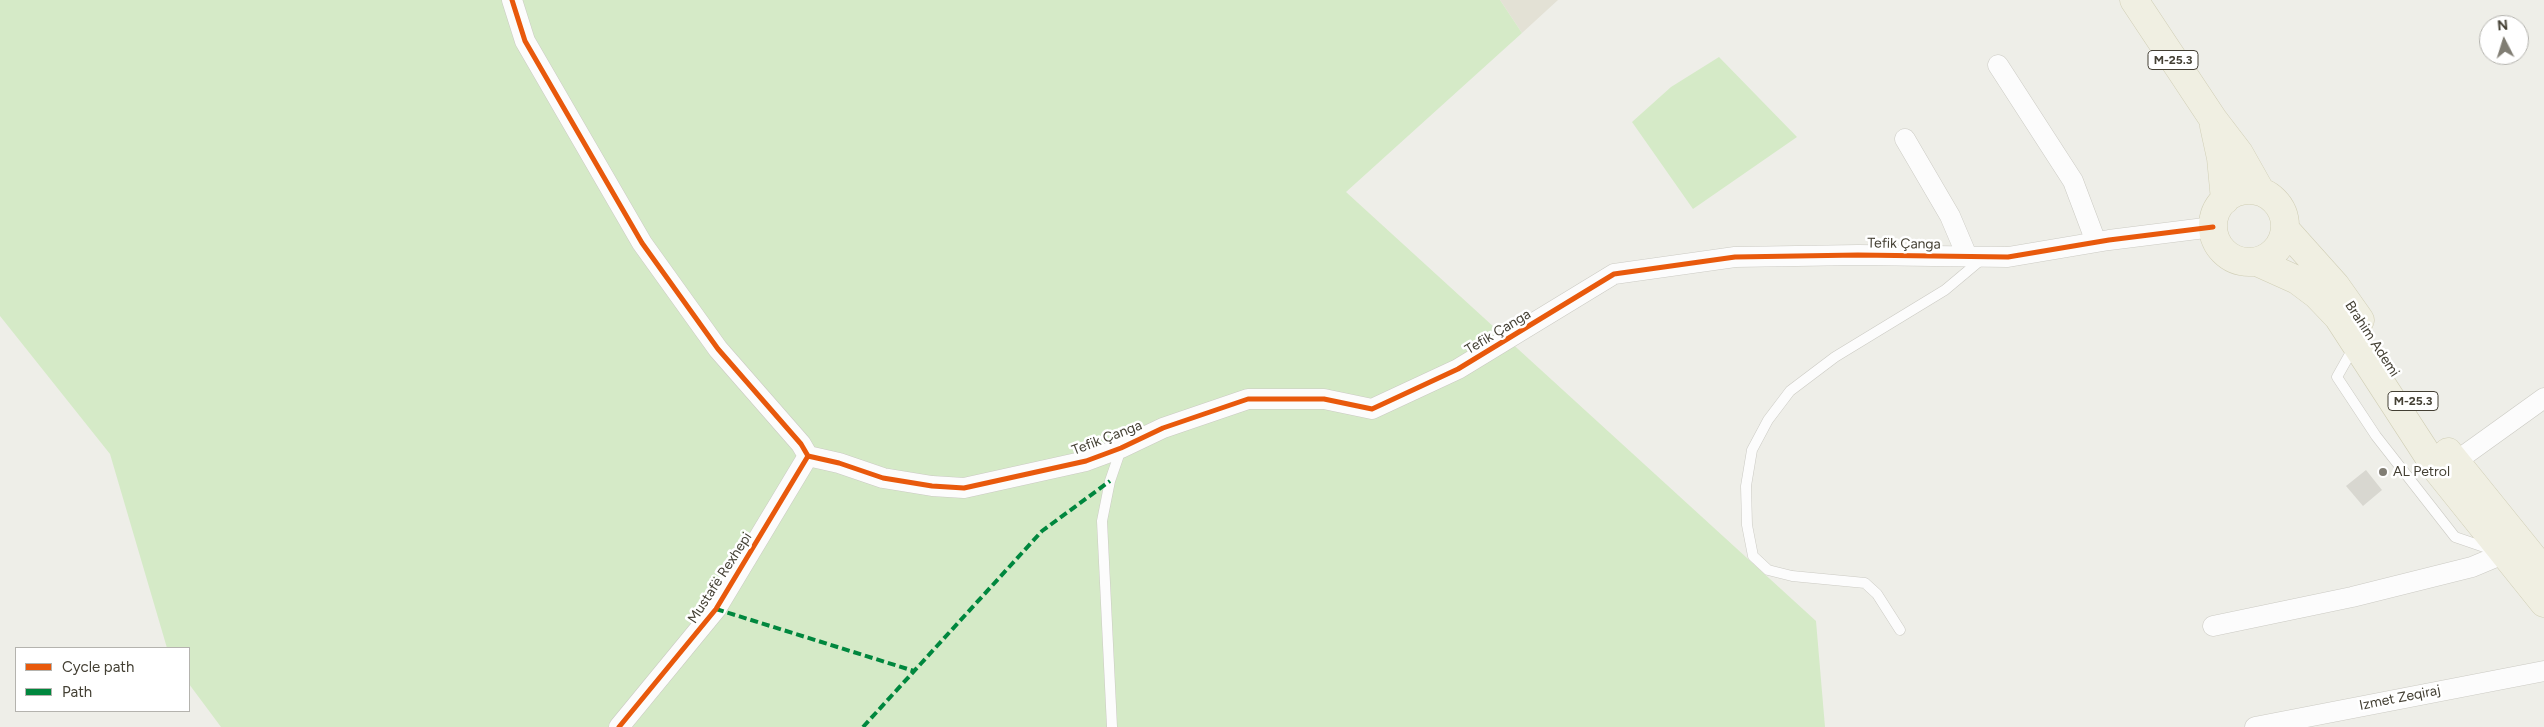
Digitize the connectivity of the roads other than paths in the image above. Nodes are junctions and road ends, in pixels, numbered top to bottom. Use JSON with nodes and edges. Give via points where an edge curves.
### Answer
{"nodes":[{"id":1,"x":512,"y":0,"type":"edge"},
{"id":2,"x":2134,"y":0,"type":"edge"},
{"id":3,"x":1998,"y":65,"type":"dead end"},
{"id":4,"x":2212,"y":119,"type":"junction"},
{"id":5,"x":1904,"y":139,"type":"dead end"},
{"id":6,"x":2261,"y":192,"type":"junction"},
{"id":7,"x":2225,"y":200,"type":"junction"},
{"id":8,"x":2213,"y":227,"type":"junction"},
{"id":9,"x":2285,"y":229,"type":"junction"},
{"id":10,"x":2096,"y":242,"type":"junction"},
{"id":11,"x":1976,"y":256,"type":"junction"},
{"id":12,"x":2257,"y":262,"type":"junction"},
{"id":13,"x":2544,"y":398,"type":"edge"},
{"id":14,"x":1121,"y":448,"type":"junction"},
{"id":15,"x":808,"y":456,"type":"junction"},
{"id":16,"x":2455,"y":462,"type":"junction"},
{"id":17,"x":2503,"y":554,"type":"junction"},
{"id":18,"x":2544,"y":572,"type":"edge"},
{"id":19,"x":2544,"y":604,"type":"edge"},
{"id":20,"x":2213,"y":626,"type":"dead end"},
{"id":21,"x":1900,"y":630,"type":"dead end"},
{"id":22,"x":2544,"y":671,"type":"edge"},
{"id":23,"x":619,"y":727,"type":"edge"},
{"id":24,"x":1112,"y":727,"type":"edge"},
{"id":25,"x":2255,"y":727,"type":"edge"}],
"edges":[{"from":1,"to":15,"type":"street","via":[[525,41],[642,243],[718,349]]},
{"from":2,"to":4,"type":"main road","number":"M-25.3"},
{"from":3,"to":10,"type":"street","via":[[2073,181]]},
{"from":4,"to":6,"type":"main road","number":"M-25.3","via":[[2239,153]]},
{"from":4,"to":7,"type":"main road","number":"M-25.3","via":[[2222,158]]},
{"from":5,"to":11,"type":"street","name":"Tefik Çanga"},
{"from":6,"to":7,"type":"main road","via":[[2240,192]]},
{"from":6,"to":9,"type":"main road","via":[[2277,204]]},
{"from":7,"to":8,"type":"main road","via":[[2215,214]]},
{"from":8,"to":10,"type":"street","name":"Tefik Çanga"},
{"from":8,"to":12,"type":"main road","via":[[2215,238],[2224,252],[2240,261]]},
{"from":9,"to":12,"type":"main road","via":[[2280,245]]},
{"from":9,"to":16,"type":"main road","name":"Brahim Ademi","number":"M-25.3","via":[[2336,286]]},
{"from":10,"to":11,"type":"street","name":"Tefik Çanga","via":[[2008,257]]},
{"from":11,"to":14,"type":"street","name":"Tefik Çanga","via":[[1735,257],[1614,274],[1458,370],[1372,409],[1324,399],[1248,399],[1163,428]]},
{"from":11,"to":21,"type":"lane","via":[[1945,290],[1835,357],[1790,391],[1768,420],[1752,450],[1746,486],[1747,525],[1753,556],[1768,570],[1792,576],[1865,583],[1877,594]]},
{"from":12,"to":17,"type":"main road","name":"Brahim Ademi","number":"M-25.3","via":[[2297,280],[2338,317],[2438,471]]},
{"from":13,"to":16,"type":"street"},
{"from":14,"to":15,"type":"street","name":"Tefik Çanga","via":[[1086,461],[964,488],[883,478]]},
{"from":14,"to":24,"type":"lane","via":[[1110,480],[1102,521]]},
{"from":15,"to":23,"type":"street","name":"Mustafë Rexhepi","via":[[716,609]]},
{"from":16,"to":18,"type":"main road","name":"Brahim Ademi","number":"M-25.3"},
{"from":17,"to":19,"type":"main road","name":"Brahim Ademi","number":"M-25.3"},
{"from":17,"to":20,"type":"street","via":[[2472,567],[2352,597]]},
{"from":22,"to":25,"type":"street","name":"Izmet Zeqiraj"}]}
